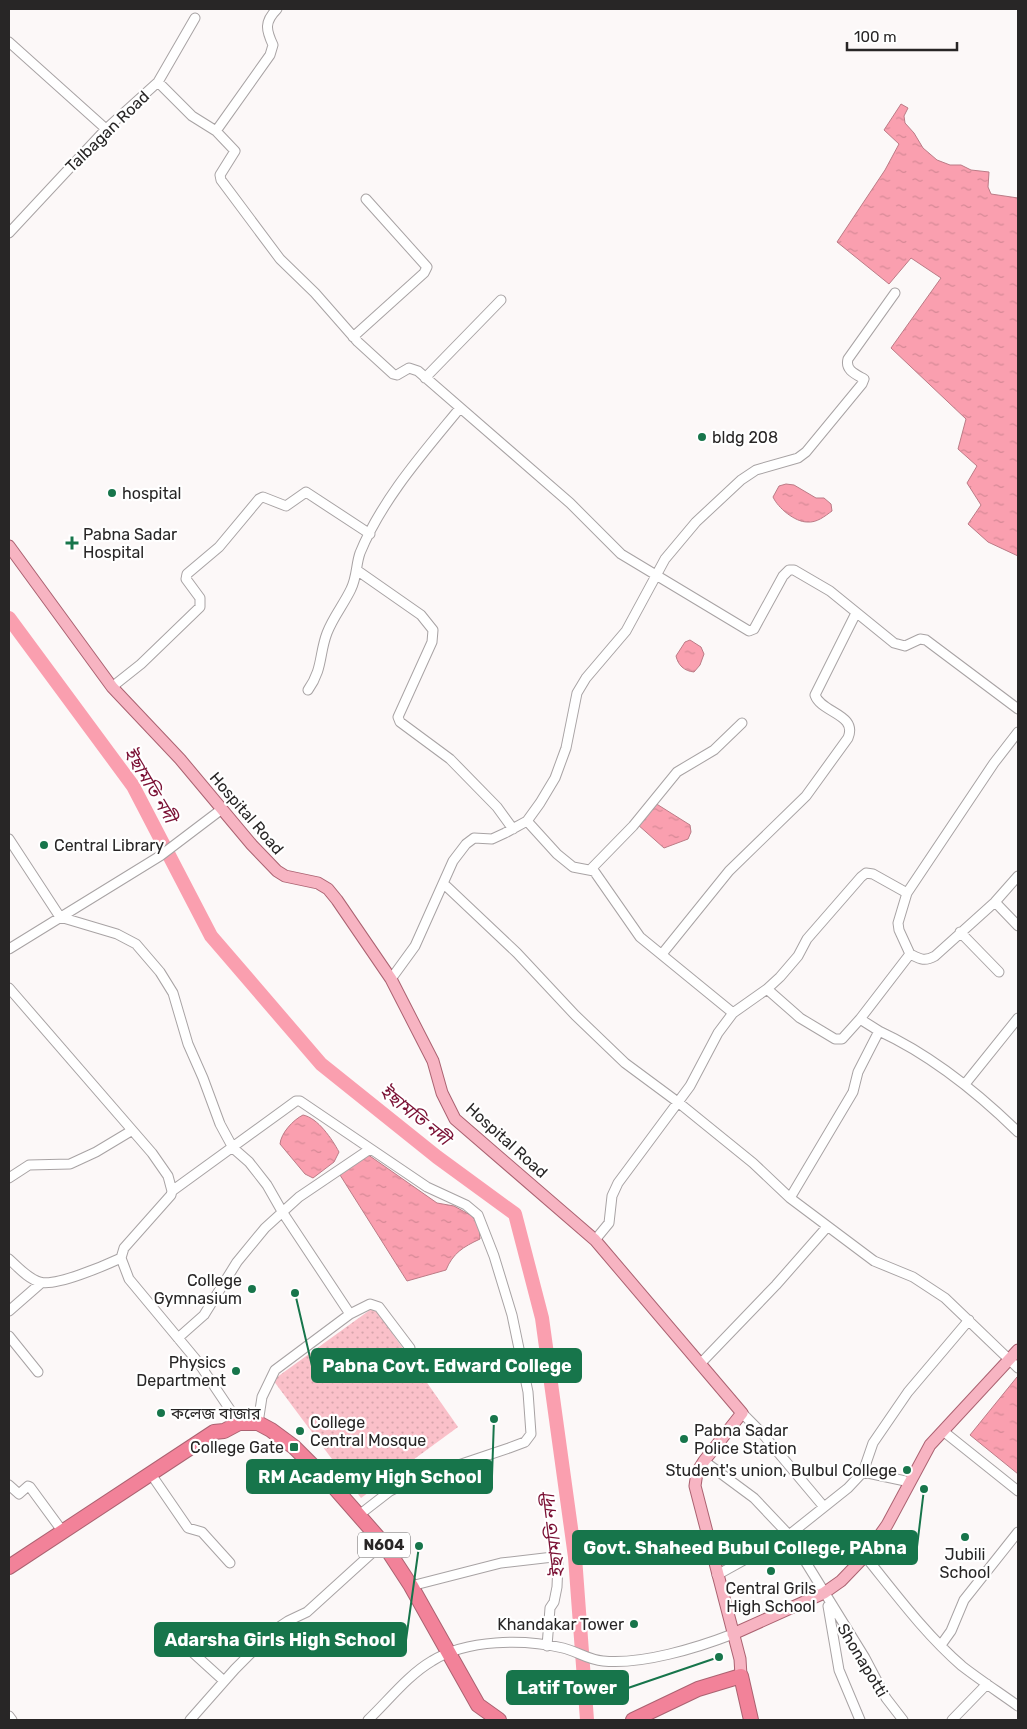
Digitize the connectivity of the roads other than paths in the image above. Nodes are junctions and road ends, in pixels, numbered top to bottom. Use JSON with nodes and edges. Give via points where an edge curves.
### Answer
{"nodes":[{"id":1,"x":277,"y":9,"type":"edge"},
{"id":2,"x":196,"y":18,"type":"dead end"},
{"id":3,"x":9,"y":42,"type":"edge"},
{"id":4,"x":158,"y":82,"type":"junction"},
{"id":5,"x":106,"y":129,"type":"junction"},
{"id":6,"x":216,"y":131,"type":"junction"},
{"id":7,"x":366,"y":199,"type":"dead end"},
{"id":8,"x":9,"y":233,"type":"edge"},
{"id":9,"x":895,"y":293,"type":"dead end"},
{"id":10,"x":501,"y":300,"type":"dead end"},
{"id":11,"x":353,"y":337,"type":"junction"},
{"id":12,"x":425,"y":378,"type":"junction"},
{"id":13,"x":460,"y":408,"type":"junction"},
{"id":14,"x":370,"y":534,"type":"junction"},
{"id":15,"x":9,"y":546,"type":"edge"},
{"id":16,"x":358,"y":571,"type":"junction"},
{"id":17,"x":655,"y":575,"type":"junction"},
{"id":18,"x":856,"y":613,"type":"junction"},
{"id":19,"x":112,"y":687,"type":"junction"},
{"id":20,"x":308,"y":690,"type":"dead end"},
{"id":21,"x":1018,"y":708,"type":"edge"},
{"id":22,"x":742,"y":723,"type":"dead end"},
{"id":23,"x":1018,"y":732,"type":"edge"},
{"id":24,"x":222,"y":810,"type":"junction"},
{"id":25,"x":527,"y":821,"type":"junction"},
{"id":26,"x":513,"y":828,"type":"junction"},
{"id":27,"x":9,"y":839,"type":"edge"},
{"id":28,"x":591,"y":868,"type":"junction"},
{"id":29,"x":1018,"y":876,"type":"edge"},
{"id":30,"x":444,"y":884,"type":"junction"},
{"id":31,"x":907,"y":893,"type":"junction"},
{"id":32,"x":995,"y":902,"type":"junction"},
{"id":33,"x":60,"y":917,"type":"junction"},
{"id":34,"x":1018,"y":926,"type":"edge"},
{"id":35,"x":960,"y":932,"type":"junction"},
{"id":36,"x":9,"y":949,"type":"edge"},
{"id":37,"x":662,"y":954,"type":"junction"},
{"id":38,"x":910,"y":954,"type":"junction"},
{"id":39,"x":999,"y":972,"type":"dead end"},
{"id":40,"x":391,"y":979,"type":"junction"},
{"id":41,"x":9,"y":988,"type":"edge"},
{"id":42,"x":767,"y":989,"type":"junction"},
{"id":43,"x":732,"y":1013,"type":"junction"},
{"id":44,"x":1018,"y":1018,"type":"edge"},
{"id":45,"x":860,"y":1019,"type":"junction"},
{"id":46,"x":879,"y":1031,"type":"junction"},
{"id":47,"x":965,"y":1084,"type":"junction"},
{"id":48,"x":679,"y":1103,"type":"junction"},
{"id":49,"x":131,"y":1131,"type":"junction"},
{"id":50,"x":1018,"y":1132,"type":"edge"},
{"id":51,"x":233,"y":1148,"type":"junction"},
{"id":52,"x":370,"y":1149,"type":"junction"},
{"id":53,"x":9,"y":1178,"type":"edge"},
{"id":54,"x":172,"y":1191,"type":"junction"},
{"id":55,"x":790,"y":1198,"type":"junction"},
{"id":56,"x":283,"y":1213,"type":"junction"},
{"id":57,"x":827,"y":1227,"type":"junction"},
{"id":58,"x":595,"y":1240,"type":"junction"},
{"id":59,"x":120,"y":1258,"type":"junction"},
{"id":60,"x":9,"y":1260,"type":"edge"},
{"id":61,"x":40,"y":1283,"type":"junction"},
{"id":62,"x":9,"y":1310,"type":"edge"},
{"id":63,"x":350,"y":1314,"type":"junction"},
{"id":64,"x":969,"y":1320,"type":"junction"},
{"id":65,"x":9,"y":1336,"type":"edge"},
{"id":66,"x":178,"y":1338,"type":"junction"},
{"id":67,"x":410,"y":1348,"type":"dead end"},
{"id":68,"x":1018,"y":1350,"type":"edge"},
{"id":69,"x":701,"y":1363,"type":"junction"},
{"id":70,"x":1014,"y":1365,"type":"edge"},
{"id":71,"x":38,"y":1372,"type":"dead end"},
{"id":72,"x":742,"y":1414,"type":"junction"},
{"id":73,"x":258,"y":1423,"type":"junction"},
{"id":74,"x":239,"y":1424,"type":"junction"},
{"id":75,"x":224,"y":1431,"type":"junction"},
{"id":76,"x":943,"y":1431,"type":"junction"},
{"id":77,"x":704,"y":1461,"type":"junction"},
{"id":78,"x":863,"y":1472,"type":"junction"},
{"id":79,"x":155,"y":1480,"type":"junction"},
{"id":80,"x":910,"y":1482,"type":"junction"},
{"id":81,"x":9,"y":1485,"type":"edge"},
{"id":82,"x":1018,"y":1491,"type":"edge"},
{"id":83,"x":824,"y":1507,"type":"junction"},
{"id":84,"x":359,"y":1515,"type":"junction"},
{"id":85,"x":63,"y":1532,"type":"junction"},
{"id":86,"x":1018,"y":1532,"type":"edge"},
{"id":87,"x":789,"y":1535,"type":"junction"},
{"id":88,"x":383,"y":1543,"type":"junction"},
{"id":89,"x":865,"y":1556,"type":"junction"},
{"id":90,"x":230,"y":1563,"type":"dead end"},
{"id":91,"x":9,"y":1567,"type":"edge"},
{"id":92,"x":717,"y":1575,"type":"junction"},
{"id":93,"x":9,"y":1576,"type":"edge"},
{"id":94,"x":411,"y":1586,"type":"junction"},
{"id":95,"x":825,"y":1596,"type":"junction"},
{"id":96,"x":169,"y":1631,"type":"dead end"},
{"id":97,"x":733,"y":1634,"type":"junction"},
{"id":98,"x":941,"y":1645,"type":"junction"},
{"id":99,"x":547,"y":1646,"type":"junction"},
{"id":100,"x":449,"y":1653,"type":"junction"},
{"id":101,"x":741,"y":1676,"type":"junction"},
{"id":102,"x":224,"y":1681,"type":"junction"},
{"id":103,"x":987,"y":1684,"type":"junction"},
{"id":104,"x":478,"y":1705,"type":"junction"},
{"id":105,"x":1018,"y":1706,"type":"edge"},
{"id":106,"x":9,"y":1716,"type":"edge"},
{"id":107,"x":12,"y":1720,"type":"edge"},
{"id":108,"x":190,"y":1720,"type":"edge"},
{"id":109,"x":368,"y":1720,"type":"edge"},
{"id":110,"x":482,"y":1720,"type":"edge"},
{"id":111,"x":499,"y":1720,"type":"edge"},
{"id":112,"x":633,"y":1720,"type":"edge"},
{"id":113,"x":751,"y":1720,"type":"edge"},
{"id":114,"x":860,"y":1720,"type":"edge"},
{"id":115,"x":903,"y":1720,"type":"edge"},
{"id":116,"x":952,"y":1720,"type":"edge"}],
"edges":[{"from":1,"to":6,"type":"street","via":[[267,23],[266,30],[273,45],[270,55]]},
{"from":2,"to":4,"type":"street"},
{"from":3,"to":5,"type":"street"},
{"from":4,"to":5,"type":"street","name":"Talbagan Road"},
{"from":4,"to":6,"type":"street","name":"Talbagan Road","via":[[192,116]]},
{"from":5,"to":8,"type":"street","name":"Talbagan Road"},
{"from":6,"to":11,"type":"street","name":"Talbagan Road","via":[[235,150],[220,175],[221,180],[280,258]]},
{"from":7,"to":11,"type":"street","via":[[427,267]]},
{"from":9,"to":17,"type":"street","via":[[848,358],[849,369],[864,380],[862,384],[806,452],[798,458],[756,470],[741,480],[696,522]]},
{"from":10,"to":12,"type":"street"},
{"from":11,"to":12,"type":"street","via":[[393,374],[413,368]]},
{"from":12,"to":13,"type":"street"},
{"from":13,"to":14,"type":"street","via":[[389,501]]},
{"from":13,"to":17,"type":"street","via":[[570,503],[621,554]]},
{"from":14,"to":16,"type":"street","via":[[360,554]]},
{"from":14,"to":19,"type":"street","via":[[306,492],[286,506],[259,498],[219,548],[186,574],[201,601],[200,607]]},
{"from":15,"to":19,"type":"main road","name":"Hospital Road"},
{"from":16,"to":20,"type":"street","via":[[351,591],[327,632],[318,673]]},
{"from":16,"to":26,"type":"street","via":[[421,615],[433,630],[432,642],[398,717],[400,722],[450,759]]},
{"from":17,"to":18,"type":"street","via":[[749,631],[754,629],[781,578],[789,570],[823,587]]},
{"from":17,"to":25,"type":"street","via":[[626,631],[577,693],[566,748],[555,778]]},
{"from":18,"to":21,"type":"street","via":[[900,646],[926,640]]},
{"from":18,"to":37,"type":"street","via":[[815,695],[822,704],[846,720],[850,728],[848,738],[806,796],[729,872]]},
{"from":19,"to":24,"type":"main road","name":"Hospital Road","via":[[180,759]]},
{"from":22,"to":28,"type":"street","via":[[714,750],[677,772],[633,826]]},
{"from":23,"to":31,"type":"street"},
{"from":24,"to":33,"type":"street","via":[[160,856]]},
{"from":24,"to":40,"type":"main road","name":"Hospital Road","via":[[277,871],[328,889]]},
{"from":25,"to":26,"type":"street"},
{"from":25,"to":28,"type":"street","via":[[572,867]]},
{"from":26,"to":30,"type":"street","via":[[492,838],[474,838],[466,844],[453,860]]},
{"from":27,"to":33,"type":"street"},
{"from":28,"to":37,"type":"street","via":[[640,937]]},
{"from":29,"to":32,"type":"street"},
{"from":30,"to":40,"type":"street","via":[[415,946]]},
{"from":30,"to":48,"type":"street","via":[[625,1063]]},
{"from":31,"to":38,"type":"street","via":[[898,923]]},
{"from":31,"to":42,"type":"street","via":[[873,874],[861,876],[807,939],[798,956]]},
{"from":32,"to":34,"type":"street"},
{"from":32,"to":35,"type":"street"},
{"from":33,"to":36,"type":"street"},
{"from":33,"to":51,"type":"street","via":[[117,934],[136,944],[160,972],[173,993],[188,1044]]},
{"from":35,"to":38,"type":"street","via":[[926,960]]},
{"from":35,"to":39,"type":"street"},
{"from":37,"to":43,"type":"street"},
{"from":38,"to":45,"type":"street"},
{"from":40,"to":58,"type":"main road","name":"Hospital Road","via":[[433,1061],[442,1093],[456,1119]]},
{"from":41,"to":49,"type":"street"},
{"from":42,"to":43,"type":"street"},
{"from":42,"to":45,"type":"street","via":[[800,1018],[835,1040],[842,1038]]},
{"from":43,"to":48,"type":"street","via":[[718,1033],[702,1069]]},
{"from":44,"to":47,"type":"street"},
{"from":45,"to":46,"type":"street"},
{"from":46,"to":47,"type":"street"},
{"from":46,"to":55,"type":"street","via":[[858,1072],[853,1092]]},
{"from":47,"to":50,"type":"street","via":[[982,1096]]},
{"from":48,"to":55,"type":"street","via":[[753,1163]]},
{"from":48,"to":58,"type":"street","via":[[618,1183],[612,1196],[608,1223]]},
{"from":49,"to":53,"type":"street","via":[[70,1164],[29,1165]]},
{"from":49,"to":54,"type":"street","via":[[160,1164]]},
{"from":51,"to":52,"type":"street","via":[[300,1101]]},
{"from":51,"to":54,"type":"street"},
{"from":51,"to":56,"type":"street","via":[[267,1185]]},
{"from":52,"to":56,"type":"street","via":[[299,1197]]},
{"from":52,"to":84,"type":"street","via":[[427,1187],[466,1205],[478,1215],[512,1315],[528,1392],[531,1434],[525,1442],[408,1482],[390,1491]]},
{"from":54,"to":59,"type":"street","via":[[124,1248]]},
{"from":55,"to":57,"type":"street"},
{"from":56,"to":63,"type":"street"},
{"from":56,"to":66,"type":"street","via":[[265,1228],[237,1262],[204,1315]]},
{"from":57,"to":64,"type":"street","via":[[874,1261],[914,1277],[945,1298]]},
{"from":57,"to":69,"type":"street"},
{"from":58,"to":69,"type":"main road","name":"Hospital Road"},
{"from":59,"to":61,"type":"street","via":[[79,1276]]},
{"from":59,"to":66,"type":"street","via":[[129,1279]]},
{"from":60,"to":61,"type":"street"},
{"from":61,"to":62,"type":"street"},
{"from":63,"to":67,"type":"street","via":[[370,1304],[379,1307]]},
{"from":63,"to":73,"type":"street","via":[[275,1370],[265,1390]]},
{"from":64,"to":70,"type":"street"},
{"from":64,"to":78,"type":"street","via":[[900,1403],[873,1443]]},
{"from":65,"to":71,"type":"street"},
{"from":66,"to":74,"type":"street"},
{"from":68,"to":70,"type":"main road"},
{"from":69,"to":72,"type":"main road","name":"Hospital Road"},
{"from":70,"to":76,"type":"main road"},
{"from":72,"to":77,"type":"main road"},
{"from":72,"to":83,"type":"street"},
{"from":73,"to":74,"type":"highway"},
{"from":73,"to":84,"type":"highway","number":"N604","via":[[294,1447]]},
{"from":74,"to":75,"type":"highway"},
{"from":75,"to":79,"type":"highway","via":[[217,1440]]},
{"from":75,"to":85,"type":"highway","via":[[214,1432]]},
{"from":76,"to":80,"type":"main road","via":[[930,1445]]},
{"from":76,"to":82,"type":"street"},
{"from":77,"to":87,"type":"street","via":[[754,1498]]},
{"from":77,"to":92,"type":"main road","via":[[697,1472],[695,1486]]},
{"from":78,"to":80,"type":"street"},
{"from":78,"to":83,"type":"street"},
{"from":79,"to":90,"type":"street","via":[[188,1528],[202,1532]]},
{"from":79,"to":93,"type":"highway"},
{"from":80,"to":89,"type":"main road","via":[[888,1525]]},
{"from":81,"to":85,"type":"street","via":[[19,1494],[30,1487]]},
{"from":83,"to":87,"type":"street"},
{"from":84,"to":88,"type":"highway","number":"N604"},
{"from":85,"to":91,"type":"highway"},
{"from":86,"to":98,"type":"street","via":[[969,1593],[952,1631]]},
{"from":87,"to":92,"type":"street"},
{"from":87,"to":95,"type":"street"},
{"from":88,"to":94,"type":"highway","number":"N604"},
{"from":88,"to":102,"type":"street","via":[[307,1612],[273,1631]]},
{"from":89,"to":95,"type":"main road"},
{"from":89,"to":98,"type":"street"},
{"from":92,"to":97,"type":"main road"},
{"from":94,"to":99,"type":"street","via":[[501,1563],[553,1557],[558,1562],[557,1587],[550,1608]]},
{"from":94,"to":100,"type":"highway","number":"N604"},
{"from":95,"to":97,"type":"main road"},
{"from":95,"to":114,"type":"street","name":"Shonapotti","via":[[839,1670]]},
{"from":95,"to":115,"type":"street","name":"Shonapotti","via":[[865,1658],[886,1698]]},
{"from":96,"to":102,"type":"street"},
{"from":97,"to":99,"type":"street","via":[[700,1647],[630,1661],[601,1661]]},
{"from":97,"to":101,"type":"main road"},
{"from":98,"to":103,"type":"street"},
{"from":99,"to":100,"type":"street","via":[[498,1643]]},
{"from":100,"to":104,"type":"highway","number":"N604"},
{"from":100,"to":109,"type":"street","via":[[420,1670]]},
{"from":101,"to":112,"type":"highway","via":[[698,1689]]},
{"from":101,"to":113,"type":"highway"},
{"from":102,"to":108,"type":"street"},
{"from":103,"to":105,"type":"street"},
{"from":103,"to":116,"type":"street"},
{"from":104,"to":110,"type":"main road"},
{"from":104,"to":111,"type":"highway","number":"N604"},
{"from":106,"to":107,"type":"street"}]}
